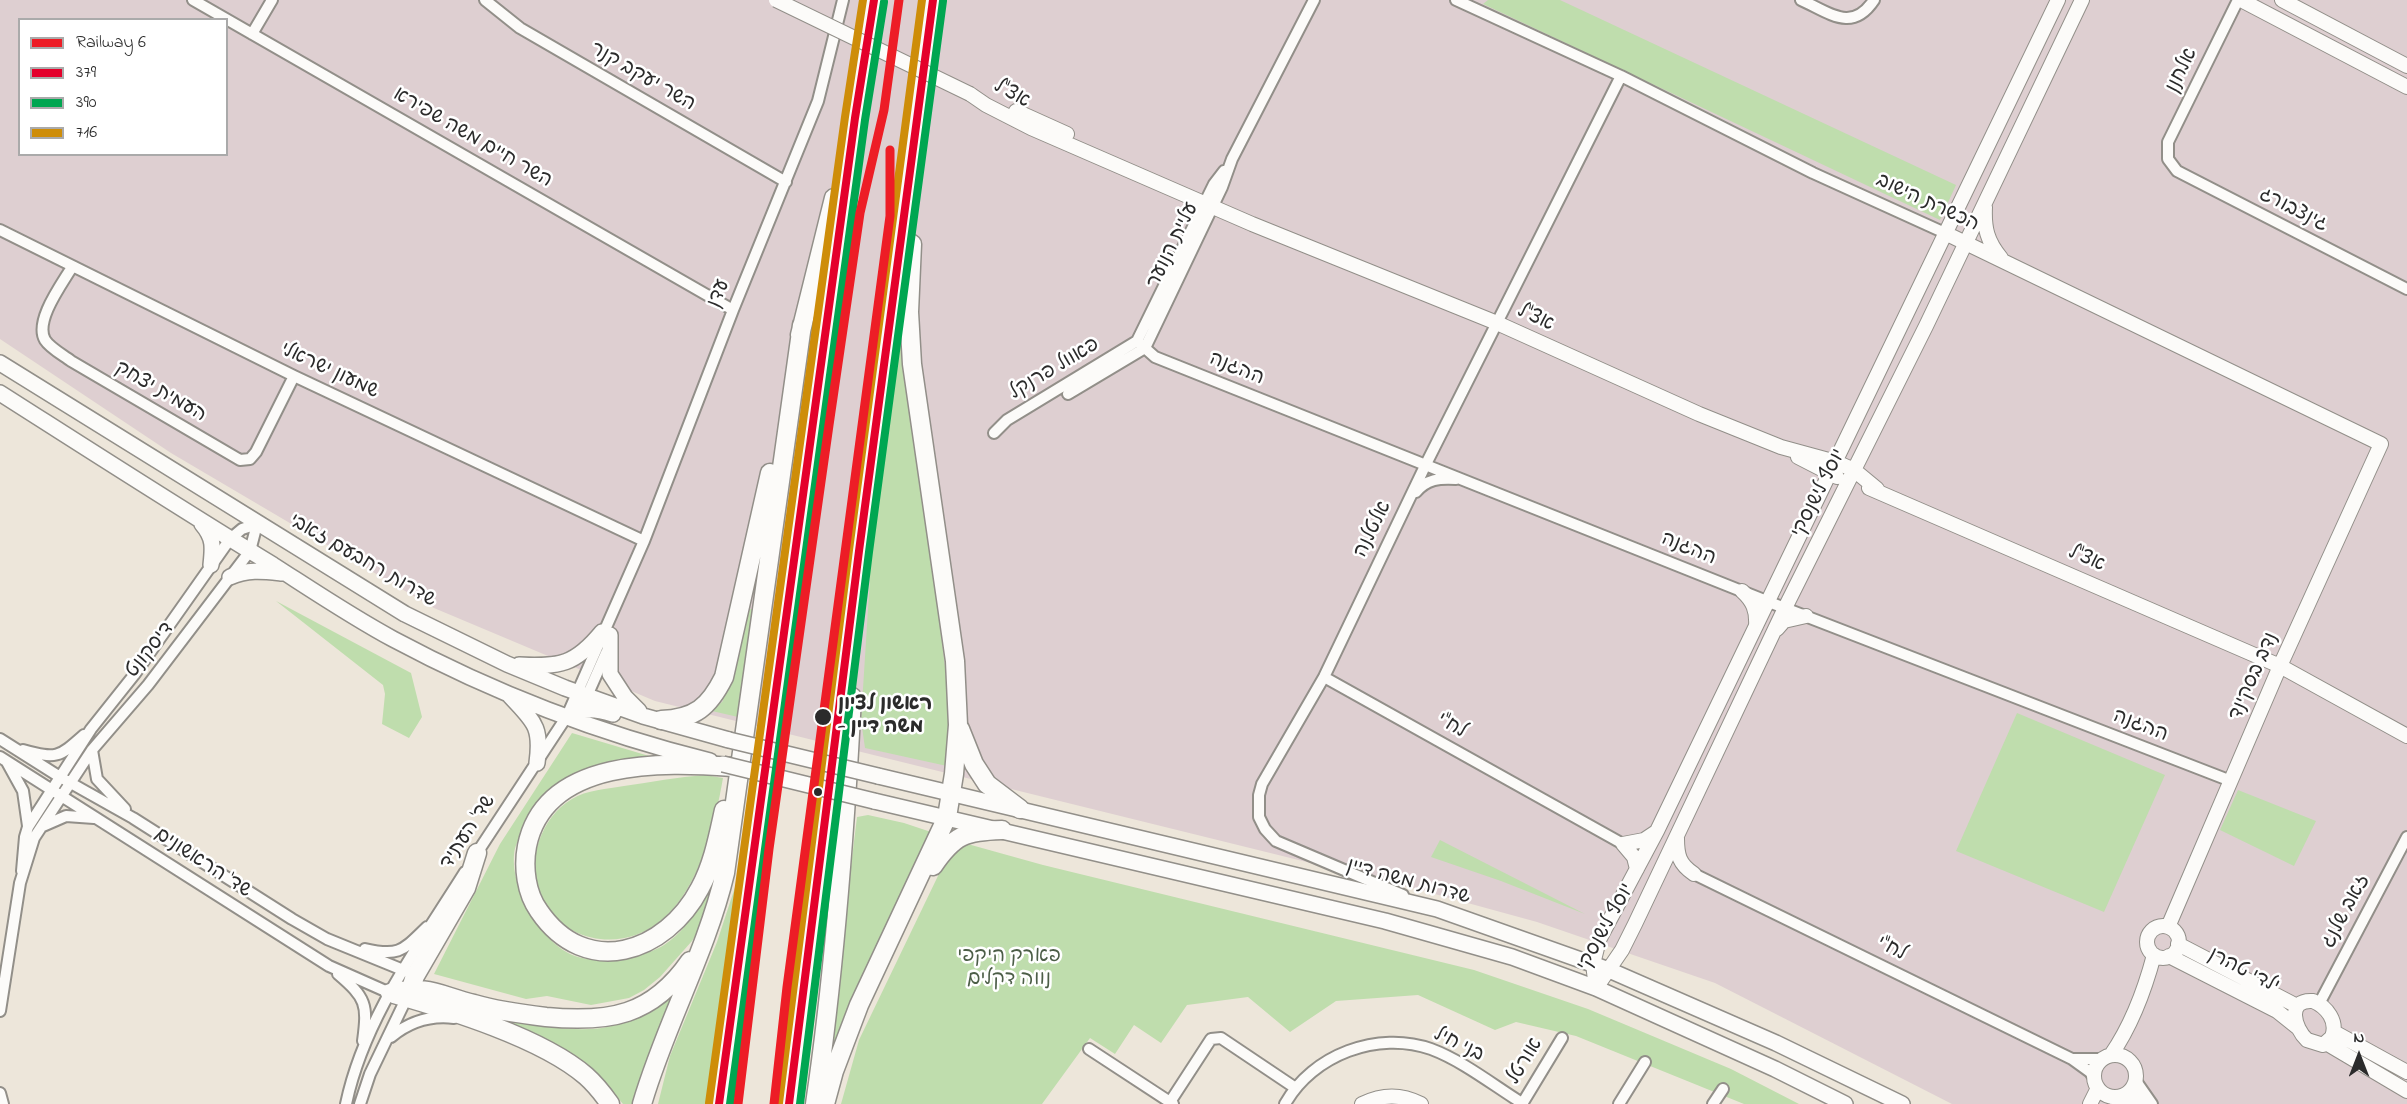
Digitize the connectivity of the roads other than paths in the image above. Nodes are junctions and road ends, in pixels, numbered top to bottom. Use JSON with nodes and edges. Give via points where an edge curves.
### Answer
{"nodes":[{"id":1,"x":192,"y":0,"type":"edge"},
{"id":2,"x":272,"y":0,"type":"edge"},
{"id":3,"x":485,"y":0,"type":"edge"},
{"id":4,"x":776,"y":0,"type":"edge"},
{"id":5,"x":843,"y":0,"type":"edge"},
{"id":6,"x":874,"y":0,"type":"edge"},
{"id":7,"x":933,"y":0,"type":"edge"},
{"id":8,"x":1314,"y":0,"type":"edge"},
{"id":9,"x":1456,"y":0,"type":"edge"},
{"id":10,"x":1801,"y":0,"type":"edge"},
{"id":11,"x":1874,"y":0,"type":"edge"},
{"id":12,"x":2058,"y":0,"type":"edge"},
{"id":13,"x":2082,"y":0,"type":"edge"},
{"id":14,"x":2240,"y":0,"type":"edge"},
{"id":15,"x":2282,"y":0,"type":"edge"},
{"id":16,"x":224,"y":18,"type":"edge"},
{"id":17,"x":228,"y":20,"type":"edge"},
{"id":18,"x":252,"y":34,"type":"junction"},
{"id":19,"x":2407,"y":66,"type":"edge"},
{"id":20,"x":1621,"y":76,"type":"junction"},
{"id":21,"x":923,"y":86,"type":"junction"},
{"id":22,"x":2407,"y":87,"type":"edge"},
{"id":23,"x":855,"y":118,"type":"junction"},
{"id":24,"x":2168,"y":159,"type":"joint"},
{"id":25,"x":786,"y":182,"type":"junction"},
{"id":26,"x":1210,"y":202,"type":"junction"},
{"id":27,"x":1985,"y":203,"type":"junction"},
{"id":28,"x":0,"y":231,"type":"edge"},
{"id":29,"x":1940,"y":236,"type":"junction"},
{"id":30,"x":1966,"y":243,"type":"junction"},
{"id":31,"x":2005,"y":262,"type":"junction"},
{"id":32,"x":72,"y":267,"type":"junction"},
{"id":33,"x":2407,"y":289,"type":"edge"},
{"id":34,"x":733,"y":310,"type":"junction"},
{"id":35,"x":1497,"y":322,"type":"junction"},
{"id":36,"x":802,"y":325,"type":"junction"},
{"id":37,"x":1141,"y":345,"type":"junction"},
{"id":38,"x":0,"y":363,"type":"edge"},
{"id":39,"x":294,"y":376,"type":"junction"},
{"id":40,"x":0,"y":393,"type":"edge"},
{"id":41,"x":994,"y":433,"type":"dead end"},
{"id":42,"x":2381,"y":444,"type":"joint"},
{"id":43,"x":1426,"y":464,"type":"junction"},
{"id":44,"x":1833,"y":468,"type":"junction"},
{"id":45,"x":1851,"y":476,"type":"junction"},
{"id":46,"x":1466,"y":480,"type":"junction"},
{"id":47,"x":1409,"y":499,"type":"junction"},
{"id":48,"x":198,"y":519,"type":"junction"},
{"id":49,"x":257,"y":524,"type":"junction"},
{"id":50,"x":230,"y":539,"type":"junction"},
{"id":51,"x":644,"y":541,"type":"junction"},
{"id":52,"x":250,"y":551,"type":"junction"},
{"id":53,"x":859,"y":551,"type":"junction"},
{"id":54,"x":211,"y":565,"type":"junction"},
{"id":55,"x":285,"y":573,"type":"junction"},
{"id":56,"x":230,"y":578,"type":"junction"},
{"id":57,"x":1742,"y":591,"type":"junction"},
{"id":58,"x":1769,"y":602,"type":"junction"},
{"id":59,"x":1785,"y":608,"type":"junction"},
{"id":60,"x":1806,"y":616,"type":"junction"},
{"id":61,"x":1756,"y":629,"type":"junction"},
{"id":62,"x":1773,"y":633,"type":"junction"},
{"id":63,"x":606,"y":634,"type":"junction"},
{"id":64,"x":507,"y":664,"type":"junction"},
{"id":65,"x":2280,"y":666,"type":"junction"},
{"id":66,"x":2297,"y":676,"type":"junction"},
{"id":67,"x":1324,"y":677,"type":"junction"},
{"id":68,"x":2271,"y":687,"type":"junction"},
{"id":69,"x":506,"y":691,"type":"junction"},
{"id":70,"x":582,"y":694,"type":"junction"},
{"id":71,"x":747,"y":709,"type":"junction"},
{"id":72,"x":567,"y":716,"type":"junction"},
{"id":73,"x":652,"y":718,"type":"junction"},
{"id":74,"x":958,"y":724,"type":"junction"},
{"id":75,"x":91,"y":729,"type":"junction"},
{"id":76,"x":2407,"y":736,"type":"edge"},
{"id":77,"x":0,"y":739,"type":"edge"},
{"id":78,"x":729,"y":740,"type":"junction"},
{"id":79,"x":13,"y":748,"type":"junction"},
{"id":80,"x":92,"y":750,"type":"junction"},
{"id":81,"x":3,"y":759,"type":"edge"},
{"id":82,"x":537,"y":763,"type":"junction"},
{"id":83,"x":726,"y":766,"type":"junction"},
{"id":84,"x":60,"y":777,"type":"junction"},
{"id":85,"x":2231,"y":781,"type":"junction"},
{"id":86,"x":71,"y":783,"type":"junction"},
{"id":87,"x":57,"y":792,"type":"junction"},
{"id":88,"x":951,"y":792,"type":"junction"},
{"id":89,"x":1020,"y":809,"type":"junction"},
{"id":90,"x":946,"y":817,"type":"junction"},
{"id":91,"x":97,"y":818,"type":"junction"},
{"id":92,"x":134,"y":818,"type":"junction"},
{"id":93,"x":28,"y":827,"type":"junction"},
{"id":94,"x":40,"y":827,"type":"junction"},
{"id":95,"x":1002,"y":830,"type":"junction"},
{"id":96,"x":1658,"y":831,"type":"junction"},
{"id":97,"x":1677,"y":836,"type":"junction"},
{"id":98,"x":2407,"y":837,"type":"edge"},
{"id":99,"x":1623,"y":844,"type":"junction"},
{"id":100,"x":477,"y":853,"type":"junction"},
{"id":101,"x":1637,"y":869,"type":"junction"},
{"id":102,"x":22,"y":871,"type":"junction"},
{"id":103,"x":1694,"y":874,"type":"junction"},
{"id":104,"x":1656,"y":879,"type":"junction"},
{"id":105,"x":1437,"y":909,"type":"junction"},
{"id":106,"x":903,"y":910,"type":"junction"},
{"id":107,"x":437,"y":917,"type":"junction"},
{"id":108,"x":2168,"y":927,"type":"junction"},
{"id":109,"x":706,"y":938,"type":"junction"},
{"id":110,"x":327,"y":939,"type":"junction"},
{"id":111,"x":2178,"y":944,"type":"junction"},
{"id":112,"x":2162,"y":956,"type":"junction"},
{"id":113,"x":1593,"y":964,"type":"junction"},
{"id":114,"x":329,"y":966,"type":"junction"},
{"id":115,"x":1609,"y":970,"type":"junction"},
{"id":116,"x":407,"y":988,"type":"junction"},
{"id":117,"x":1596,"y":988,"type":"junction"},
{"id":118,"x":2319,"y":1004,"type":"junction"},
{"id":119,"x":2297,"y":1006,"type":"junction"},
{"id":120,"x":0,"y":1011,"type":"edge"},
{"id":121,"x":473,"y":1019,"type":"junction"},
{"id":122,"x":2297,"y":1027,"type":"junction"},
{"id":123,"x":1562,"y":1038,"type":"dead end"},
{"id":124,"x":2330,"y":1038,"type":"junction"},
{"id":125,"x":386,"y":1041,"type":"junction"},
{"id":126,"x":1089,"y":1049,"type":"dead end"},
{"id":127,"x":360,"y":1057,"type":"junction"},
{"id":128,"x":2107,"y":1057,"type":"junction"},
{"id":129,"x":2072,"y":1059,"type":"junction"},
{"id":130,"x":2129,"y":1060,"type":"junction"},
{"id":131,"x":1645,"y":1062,"type":"dead end"},
{"id":132,"x":2407,"y":1072,"type":"edge"},
{"id":133,"x":2096,"y":1083,"type":"junction"},
{"id":134,"x":1294,"y":1087,"type":"junction"},
{"id":135,"x":2132,"y":1087,"type":"junction"},
{"id":136,"x":2407,"y":1091,"type":"edge"},
{"id":137,"x":0,"y":1093,"type":"edge"},
{"id":138,"x":606,"y":1100,"type":"edge"},
{"id":139,"x":2111,"y":1101,"type":"edge"},
{"id":140,"x":1171,"y":1103,"type":"edge"},
{"id":141,"x":3,"y":1104,"type":"edge"},
{"id":142,"x":346,"y":1104,"type":"edge"},
{"id":143,"x":360,"y":1104,"type":"edge"},
{"id":144,"x":642,"y":1104,"type":"edge"},
{"id":145,"x":719,"y":1104,"type":"edge"},
{"id":146,"x":789,"y":1104,"type":"edge"},
{"id":147,"x":815,"y":1104,"type":"edge"},
{"id":148,"x":825,"y":1104,"type":"edge"},
{"id":149,"x":1285,"y":1104,"type":"edge"},
{"id":150,"x":1362,"y":1104,"type":"edge"},
{"id":151,"x":1421,"y":1104,"type":"edge"},
{"id":152,"x":1522,"y":1104,"type":"edge"},
{"id":153,"x":1619,"y":1104,"type":"edge"},
{"id":154,"x":1845,"y":1104,"type":"edge"},
{"id":155,"x":1902,"y":1104,"type":"edge"},
{"id":156,"x":2090,"y":1104,"type":"edge"},
{"id":157,"x":2141,"y":1104,"type":"edge"},
{"id":158,"x":2146,"y":1104,"type":"edge"},
{"id":159,"x":2152,"y":1104,"type":"edge"}],
"edges":[{"from":1,"to":16,"type":"street","name":"השר חיים משה שפירא"},
{"from":2,"to":18,"type":"street"},
{"from":3,"to":25,"type":"street","name":"השר יעקב קנר","via":[[520,28]]},
{"from":4,"to":26,"type":"street","name":"אצ\"ל","bridge":true,"via":[[970,94],[1031,128]]},
{"from":5,"to":25,"type":"street","name":"עדן","via":[[818,100]]},
{"from":6,"to":23,"type":"highway"},
{"from":7,"to":21,"type":"highway"},
{"from":8,"to":26,"type":"street","name":"עליית הנוער"},
{"from":9,"to":20,"type":"street","name":"הכשרת הישוב"},
{"from":10,"to":11,"type":"street","via":[[1844,19],[1859,16]]},
{"from":12,"to":29,"type":"street","name":"יוסף לישנסקי"},
{"from":13,"to":27,"type":"street","name":"יוסף לישנסקי"},
{"from":14,"to":22,"type":"street"},
{"from":14,"to":24,"type":"street","name":"אלחנן","via":[[2168,142]]},
{"from":15,"to":19,"type":"street"},
{"from":17,"to":18,"type":"street","name":"השר חיים משה שפירא"},
{"from":18,"to":34,"type":"street","name":"השר חיים משה שפירא"},
{"from":20,"to":29,"type":"street","name":"הכשרת הישוב"},
{"from":20,"to":35,"type":"street","name":"אלטלנה"},
{"from":21,"to":53,"type":"highway"},
{"from":21,"to":74,"type":"highway","via":[[910,265],[912,364],[955,662]]},
{"from":23,"to":36,"type":"highway"},
{"from":23,"to":145,"type":"highway"},
{"from":24,"to":33,"type":"street","name":"גינצבורג","via":[[2177,171]]},
{"from":25,"to":34,"type":"street","name":"עדן"},
{"from":26,"to":35,"type":"street","name":"אצ\"ל"},
{"from":26,"to":37,"type":"street","name":"עליית הנוער"},
{"from":27,"to":30,"type":"street","name":"יוסף לישנסקי"},
{"from":27,"to":31,"type":"street","via":[[1987,236]]},
{"from":28,"to":32,"type":"street","name":"שמעון ישראלי"},
{"from":29,"to":30,"type":"street","name":"הכשרת הישוב"},
{"from":29,"to":44,"type":"street","name":"יוסף לישנסקי"},
{"from":30,"to":31,"type":"street","name":"הכשרת הישוב"},
{"from":30,"to":45,"type":"street","name":"יוסף לישנסקי"},
{"from":31,"to":42,"type":"street","name":"הכשרת הישוב"},
{"from":32,"to":39,"type":"street","name":"שמעון ישראלי"},
{"from":32,"to":39,"type":"street","name":"העמית יצחק","via":[[47,311],[42,332],[46,342],[71,361],[240,460],[250,459],[256,452]]},
{"from":34,"to":51,"type":"street","name":"עדן"},
{"from":35,"to":43,"type":"street","name":"אלטלנה"},
{"from":35,"to":44,"type":"street","name":"אצ\"ל","via":[[1628,383]]},
{"from":36,"to":71,"type":"highway"},
{"from":36,"to":73,"type":"highway","via":[[724,677],[707,704],[691,716],[679,720]]},
{"from":37,"to":41,"type":"street","name":"פאוול פרנקל","via":[[1065,391],[1007,420]]},
{"from":37,"to":43,"type":"street","name":"ההגנה","via":[[1155,357]]},
{"from":38,"to":49,"type":"main road","name":"שדרות רחבעם זאבי"},
{"from":39,"to":51,"type":"street","name":"שמעון ישראלי"},
{"from":40,"to":48,"type":"main road"},
{"from":42,"to":65,"type":"street","name":"נדב בסקינד"},
{"from":43,"to":46,"type":"street","name":"ההגנה"},
{"from":43,"to":47,"type":"street","name":"אלטלנה"},
{"from":44,"to":45,"type":"street","name":"אצ\"ל"},
{"from":44,"to":58,"type":"street","name":"יוסף לישנסקי"},
{"from":45,"to":59,"type":"street","name":"יוסף לישנסקי"},
{"from":45,"to":65,"type":"street","name":"אצ\"ל"},
{"from":46,"to":47,"type":"street","via":[[1431,480]]},
{"from":46,"to":57,"type":"street","name":"ההגנה"},
{"from":47,"to":67,"type":"street","name":"אלטלנה"},
{"from":48,"to":50,"type":"main road"},
{"from":48,"to":54,"type":"main road","via":[[211,534]]},
{"from":49,"to":50,"type":"street"},
{"from":49,"to":52,"type":"street","name":"דיסקונט"},
{"from":49,"to":64,"type":"main road","name":"שדרות רחבעם זאבי","via":[[405,614]]},
{"from":50,"to":52,"type":"main road"},
{"from":50,"to":54,"type":"street","name":"דיסקונט"},
{"from":51,"to":63,"type":"street","name":"עדן"},
{"from":52,"to":55,"type":"main road"},
{"from":52,"to":56,"type":"street","name":"דיסקונט"},
{"from":53,"to":146,"type":"highway"},
{"from":53,"to":147,"type":"highway","via":[[844,852]]},
{"from":54,"to":75,"type":"street","name":"דיסקונט"},
{"from":55,"to":56,"type":"main road","via":[[253,570]]},
{"from":55,"to":69,"type":"main road","via":[[392,639]]},
{"from":56,"to":80,"type":"street","name":"דיסקונט","via":[[148,685]]},
{"from":57,"to":58,"type":"street","name":"ההגנה"},
{"from":57,"to":61,"type":"street","via":[[1751,599]]},
{"from":58,"to":59,"type":"street","name":"ההגנה"},
{"from":58,"to":61,"type":"street","name":"יוסף לישנסקי"},
{"from":59,"to":60,"type":"street","name":"ההגנה"},
{"from":59,"to":62,"type":"street","name":"יוסף לישנסקי"},
{"from":60,"to":62,"type":"street","via":[[1784,621]]},
{"from":60,"to":85,"type":"street","name":"ההגנה"},
{"from":61,"to":96,"type":"street","name":"יוסף לישנסקי"},
{"from":62,"to":97,"type":"street","name":"יוסף לישנסקי"},
{"from":63,"to":64,"type":"main road","via":[[575,659],[547,666]]},
{"from":63,"to":70,"type":"street","name":"עדן"},
{"from":63,"to":73,"type":"main road","via":[[610,674],[625,697]]},
{"from":64,"to":70,"type":"main road","name":"שדרות רחבעם זאבי"},
{"from":65,"to":66,"type":"street","name":"אצ\"ל"},
{"from":65,"to":68,"type":"street","name":"נדב בסקינד"},
{"from":66,"to":68,"type":"street","via":[[2278,680]]},
{"from":66,"to":76,"type":"street","name":"אצ\"ל"},
{"from":67,"to":99,"type":"street","name":"לח\"י"},
{"from":67,"to":105,"type":"street","name":"אלטלנה","via":[[1262,784],[1259,817],[1276,841]]},
{"from":68,"to":85,"type":"street","name":"נדב בסקינד"},
{"from":69,"to":72,"type":"main road"},
{"from":69,"to":82,"type":"main road","via":[[538,732]]},
{"from":70,"to":72,"type":"street","name":"עדן"},
{"from":70,"to":73,"type":"main road","name":"שדרות רחבעם זאבי"},
{"from":71,"to":83,"type":"highway","via":[[711,864],[693,900],[673,926],[636,948],[609,951],[572,941],[553,928],[538,910],[528,888],[526,853],[536,820],[558,796],[580,782],[629,767],[675,763]]},
{"from":71,"to":109,"type":"highway","via":[[725,873]]},
{"from":72,"to":78,"type":"main road","via":[[597,709],[682,737]]},
{"from":72,"to":82,"type":"street","name":"שד' העתיד"},
{"from":72,"to":83,"type":"main road"},
{"from":73,"to":78,"type":"main road","name":"שדרות רחבעם זאבי"},
{"from":74,"to":88,"type":"highway"},
{"from":74,"to":89,"type":"highway","via":[[974,764],[987,784]]},
{"from":75,"to":79,"type":"street","via":[[62,754],[44,756]]},
{"from":75,"to":84,"type":"street"},
{"from":77,"to":79,"type":"street","name":"שד' הראשונים"},
{"from":78,"to":88,"type":"main road","name":"שדרות משה דיין","bridge":true},
{"from":79,"to":84,"type":"street","name":"שד' הראשונים"},
{"from":80,"to":86,"type":"street","name":"דיסקונט"},
{"from":80,"to":92,"type":"street","via":[[97,779]]},
{"from":81,"to":87,"type":"street","name":"שד' הראשונים"},
{"from":81,"to":93,"type":"street","via":[[23,791]]},
{"from":82,"to":100,"type":"street","name":"שד' העתיד"},
{"from":83,"to":90,"type":"main road","bridge":true},
{"from":84,"to":86,"type":"street","name":"שד' הראשונים"},
{"from":84,"to":87,"type":"street"},
{"from":85,"to":108,"type":"street","name":"נדב בסקינד"},
{"from":86,"to":87,"type":"street","name":"דיסקונט"},
{"from":86,"to":92,"type":"street","name":"שד' הראשונים"},
{"from":87,"to":91,"type":"street","name":"שד' הראשונים"},
{"from":87,"to":93,"type":"street"},
{"from":87,"to":94,"type":"street"},
{"from":88,"to":89,"type":"main road","name":"שדרות משה דיין"},
{"from":88,"to":90,"type":"highway"},
{"from":89,"to":105,"type":"main road","name":"שדרות משה דיין"},
{"from":90,"to":95,"type":"main road"},
{"from":90,"to":106,"type":"highway"},
{"from":91,"to":94,"type":"street","via":[[66,816]]},
{"from":91,"to":114,"type":"street","name":"שד' הראשונים"},
{"from":92,"to":110,"type":"street","name":"שד' הראשונים"},
{"from":93,"to":102,"type":"street"},
{"from":94,"to":102,"type":"street"},
{"from":95,"to":106,"type":"highway","via":[[964,833],[956,838]]},
{"from":95,"to":117,"type":"main road","via":[[1385,921],[1512,957]]},
{"from":96,"to":99,"type":"street","via":[[1644,840]]},
{"from":96,"to":101,"type":"street","name":"יוסף לישנסקי"},
{"from":97,"to":103,"type":"street","via":[[1680,860]]},
{"from":97,"to":104,"type":"street","name":"יוסף לישנסקי"},
{"from":98,"to":118,"type":"street","name":"זאב שלנג"},
{"from":99,"to":101,"type":"street","via":[[1634,857]]},
{"from":100,"to":107,"type":"street","name":"שד' העתיד"},
{"from":100,"to":116,"type":"highway","via":[[466,888]]},
{"from":101,"to":113,"type":"street","name":"יוסף לישנסקי","via":[[1599,940]]},
{"from":102,"to":120,"type":"street"},
{"from":103,"to":104,"type":"street","via":[[1680,871]]},
{"from":103,"to":129,"type":"street","name":"לח\"י"},
{"from":104,"to":115,"type":"street","name":"יוסף לישנסקי"},
{"from":105,"to":113,"type":"main road","name":"שדרות משה דיין"},
{"from":106,"to":148,"type":"highway","via":[[844,1041]]},
{"from":107,"to":110,"type":"street","via":[[399,952],[384,953]]},
{"from":107,"to":116,"type":"street","name":"שד' העתיד"},
{"from":108,"to":111,"type":"street","via":[[2176,934]]},
{"from":108,"to":112,"type":"street","via":[[2154,928],[2148,936],[2148,947]]},
{"from":109,"to":116,"type":"highway","via":[[670,986],[640,1006],[596,1020],[565,1019]]},
{"from":109,"to":144,"type":"highway"},
{"from":110,"to":116,"type":"street"},
{"from":111,"to":112,"type":"street"},
{"from":111,"to":119,"type":"street","name":"ילדי טהרן"},
{"from":112,"to":122,"type":"street","name":"ילדי טהרן","via":[[2277,1011]]},
{"from":112,"to":128,"type":"street","via":[[2145,983],[2122,1039]]},
{"from":112,"to":130,"type":"street","via":[[2131,1040]]},
{"from":113,"to":115,"type":"main road","name":"שדרות משה דיין"},
{"from":113,"to":117,"type":"street","name":"יוסף לישנסקי"},
{"from":114,"to":116,"type":"street","name":"שד' הראשונים"},
{"from":114,"to":127,"type":"street","via":[[362,996],[365,1023]]},
{"from":115,"to":117,"type":"street","name":"יוסף לישנסקי"},
{"from":115,"to":155,"type":"main road","name":"שדרות משה דיין","via":[[1776,1043]]},
{"from":116,"to":121,"type":"highway"},
{"from":116,"to":125,"type":"street","name":"שד' העתיד"},
{"from":116,"to":127,"type":"street","name":"שד' העתיד"},
{"from":117,"to":154,"type":"main road"},
{"from":118,"to":119,"type":"street","via":[[2307,1001]]},
{"from":118,"to":124,"type":"street","via":[[2330,1015]]},
{"from":119,"to":122,"type":"street"},
{"from":121,"to":125,"type":"street","via":[[443,1016],[417,1021]]},
{"from":121,"to":138,"type":"highway","via":[[560,1057],[586,1076]]},
{"from":122,"to":124,"type":"street","via":[[2312,1043]]},
{"from":123,"to":152,"type":"street","name":"אורטל"},
{"from":124,"to":132,"type":"street"},
{"from":124,"to":136,"type":"street"},
{"from":125,"to":143,"type":"street","name":"שד' העתיד"},
{"from":126,"to":140,"type":"street"},
{"from":127,"to":142,"type":"street","name":"שד' העתיד"},
{"from":128,"to":129,"type":"street","name":"לח\"י"},
{"from":128,"to":130,"type":"street","via":[[2118,1055]]},
{"from":128,"to":133,"type":"street","via":[[2095,1068]]},
{"from":129,"to":133,"type":"street","name":"לח\"י","via":[[2090,1072]]},
{"from":130,"to":135,"type":"street","via":[[2135,1068]]},
{"from":131,"to":153,"type":"street"},
{"from":133,"to":139,"type":"street"},
{"from":133,"to":156,"type":"street"},
{"from":134,"to":140,"type":"street","via":[[1221,1038],[1211,1039]]},
{"from":134,"to":149,"type":"street","name":"בני חיל"},
{"from":134,"to":152,"type":"street","name":"בני חיל","via":[[1310,1072],[1344,1052],[1387,1043],[1411,1044],[1448,1057]]},
{"from":135,"to":139,"type":"street"},
{"from":135,"to":158,"type":"street"},
{"from":135,"to":159,"type":"street"},
{"from":137,"to":141,"type":"street"},
{"from":139,"to":157,"type":"street"},
{"from":150,"to":151,"type":"street","via":[[1392,1096]]}]}
